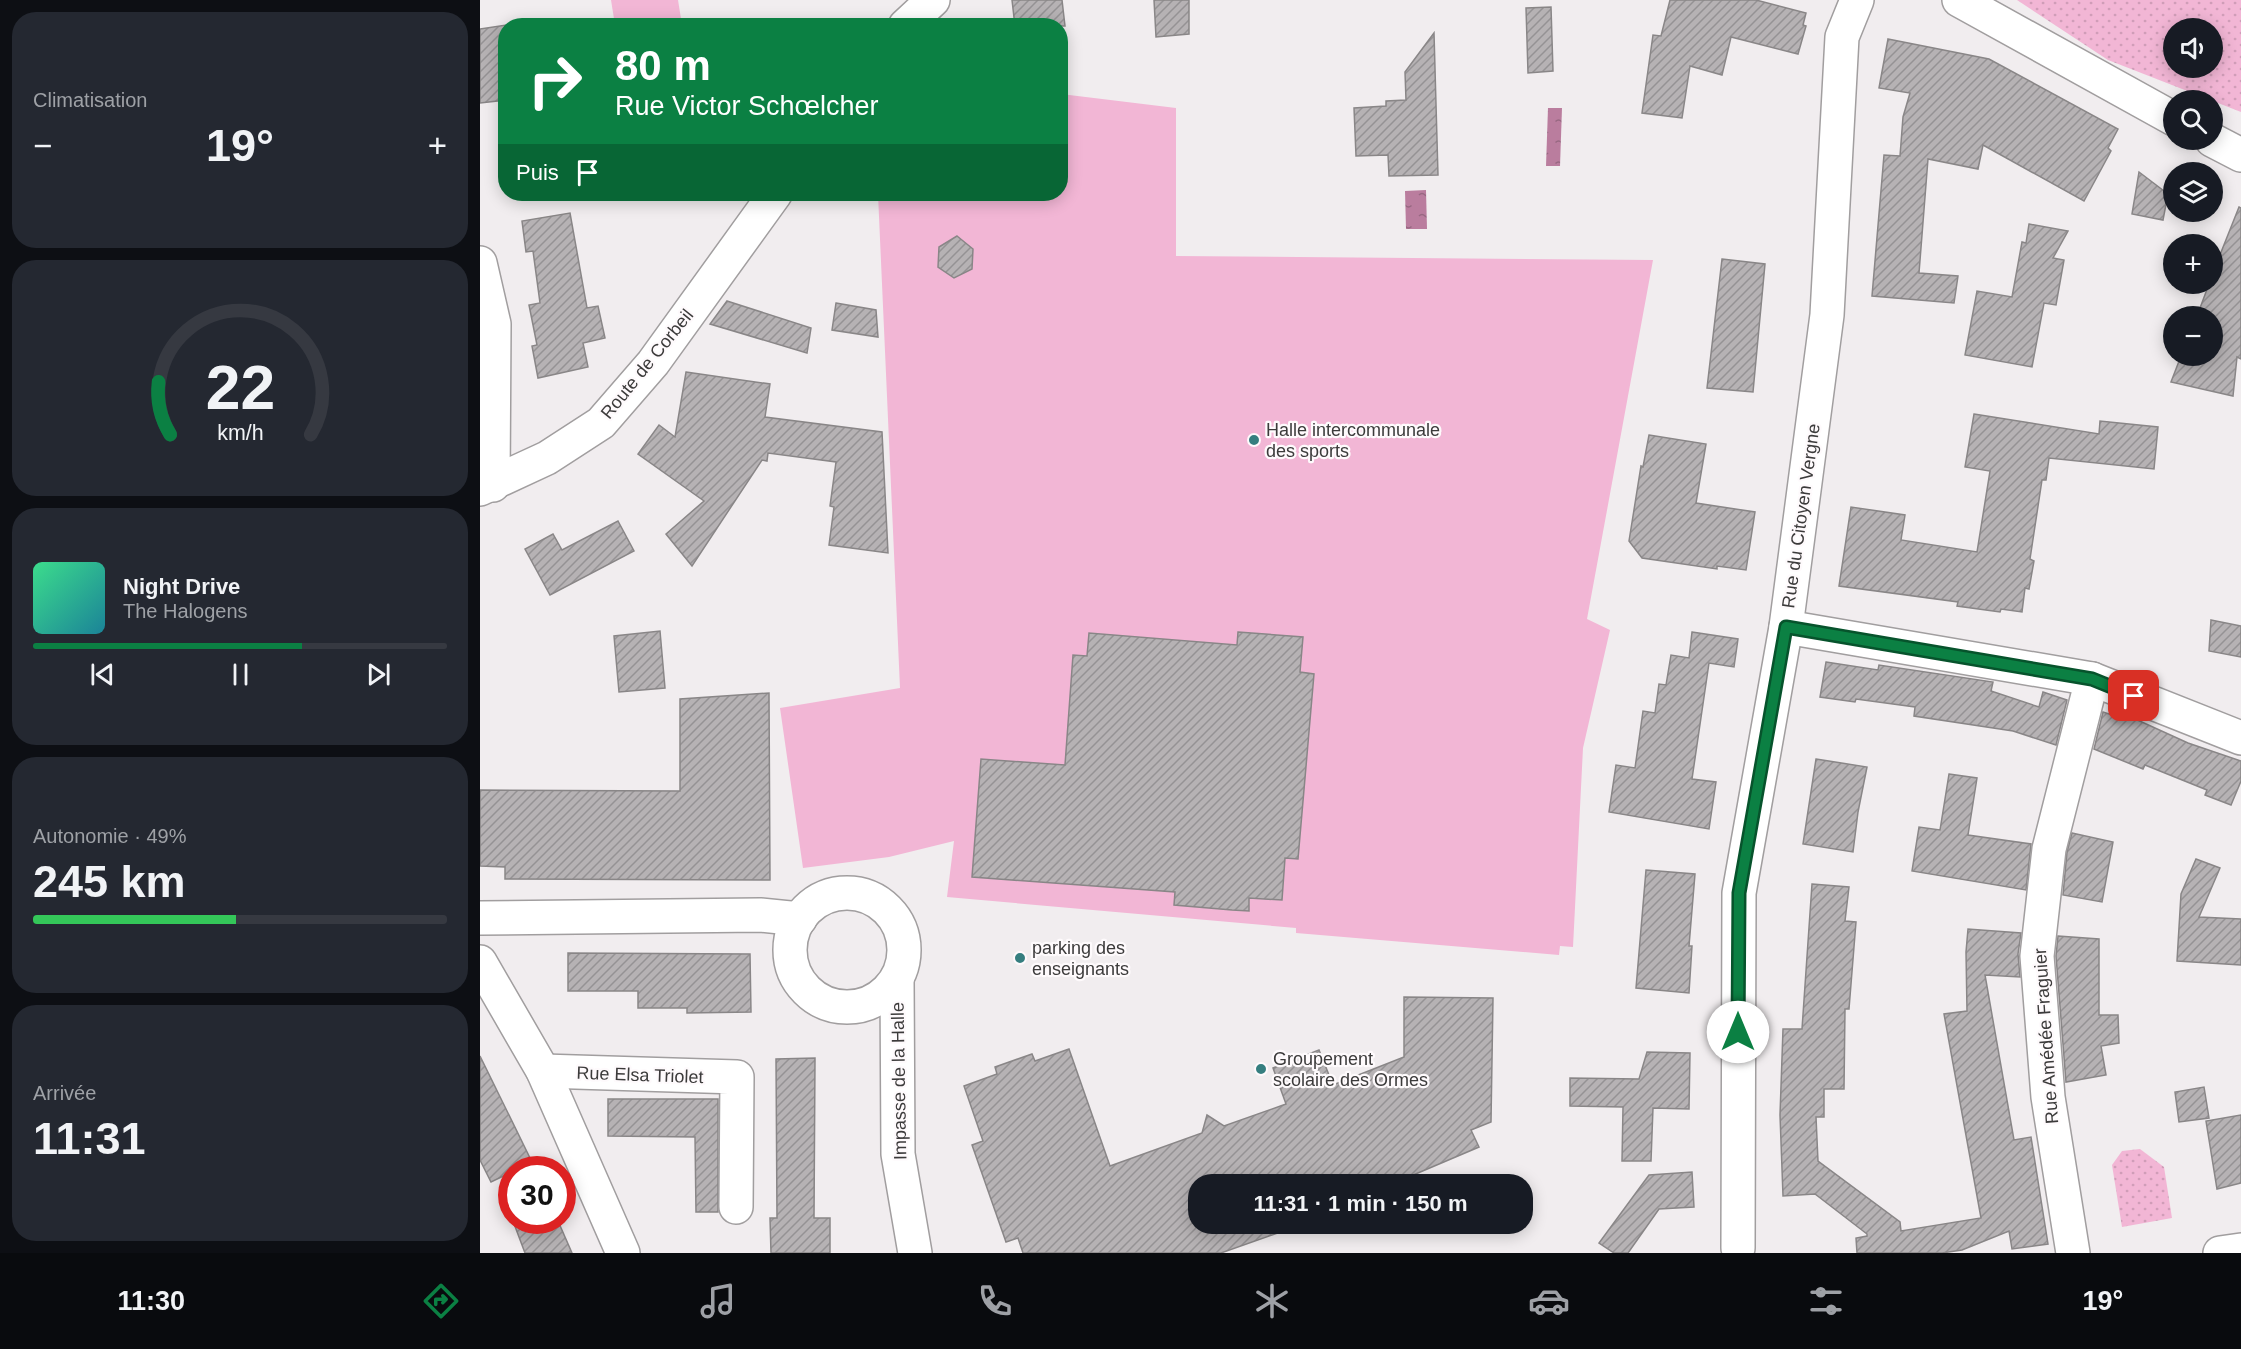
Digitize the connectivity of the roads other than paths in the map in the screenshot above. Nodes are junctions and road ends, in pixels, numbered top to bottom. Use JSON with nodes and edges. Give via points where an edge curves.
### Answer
{"nodes":[{"id":1,"x":933,"y":0,"type":"edge"},
{"id":2,"x":1857,"y":0,"type":"edge"},
{"id":3,"x":1959,"y":0,"type":"edge"},
{"id":4,"x":914,"y":18,"type":"edge"},
{"id":5,"x":2163,"y":112,"type":"edge"},
{"id":6,"x":2223,"y":146,"type":"edge"},
{"id":7,"x":2241,"y":155,"type":"edge"},
{"id":8,"x":770,"y":201,"type":"edge"},
{"id":9,"x":480,"y":263,"type":"edge"},
{"id":10,"x":487,"y":487,"type":"edge"},
{"id":11,"x":1786,"y":627,"type":"junction"},
{"id":12,"x":2092,"y":679,"type":"junction"},
{"id":13,"x":2241,"y":738,"type":"edge"},
{"id":14,"x":480,"y":918,"type":"edge"},
{"id":15,"x":800,"y":919,"type":"junction"},
{"id":16,"x":480,"y":962,"type":"edge"},
{"id":17,"x":897,"y":979,"type":"junction"},
{"id":18,"x":543,"y":1071,"type":"junction"},
{"id":19,"x":736,"y":1207,"type":"dead end"},
{"id":20,"x":2241,"y":1250,"type":"edge"},
{"id":21,"x":1740,"y":1251,"type":"edge"},
{"id":22,"x":623,"y":1253,"type":"edge"},
{"id":23,"x":915,"y":1253,"type":"edge"},
{"id":24,"x":2073,"y":1253,"type":"edge"},
{"id":25,"x":2220,"y":1253,"type":"edge"}],
"edges":[{"from":1,"to":4,"type":"street"},
{"from":2,"to":11,"type":"street","name":"Rue du Citoyen Vergne","via":[[1842,37],[1827,315]]},
{"from":3,"to":5,"type":"street"},
{"from":6,"to":7,"type":"street"},
{"from":8,"to":10,"type":"street","name":"Route de Corbeil","via":[[652,363],[601,423],[547,459]]},
{"from":9,"to":10,"type":"street","via":[[494,324]]},
{"from":11,"to":12,"type":"street"},
{"from":11,"to":21,"type":"street","name":"Rue du Citoyen Vergne","via":[[1739,893]]},
{"from":12,"to":13,"type":"street"},
{"from":12,"to":24,"type":"street","name":"Rue Amédée Fraguier","via":[[2049,849],[2037,956],[2048,1097]]},
{"from":14,"to":15,"type":"street","via":[[760,915]]},
{"from":15,"to":17,"type":"street","name":"Impasse de la Halle","via":[[816,902],[834,894],[853,893],[871,898],[899,924],[904,961]]},
{"from":15,"to":17,"type":"street","name":"Impasse de la Halle","via":[[790,950],[793,968],[815,998],[832,1006],[851,1008],[885,994]]},
{"from":16,"to":18,"type":"street"},
{"from":17,"to":23,"type":"street","name":"Impasse de la Halle","via":[[898,1154]]},
{"from":18,"to":19,"type":"street","name":"Rue Elsa Triolet","via":[[737,1077]]},
{"from":18,"to":22,"type":"street"},
{"from":20,"to":25,"type":"street"}]}
